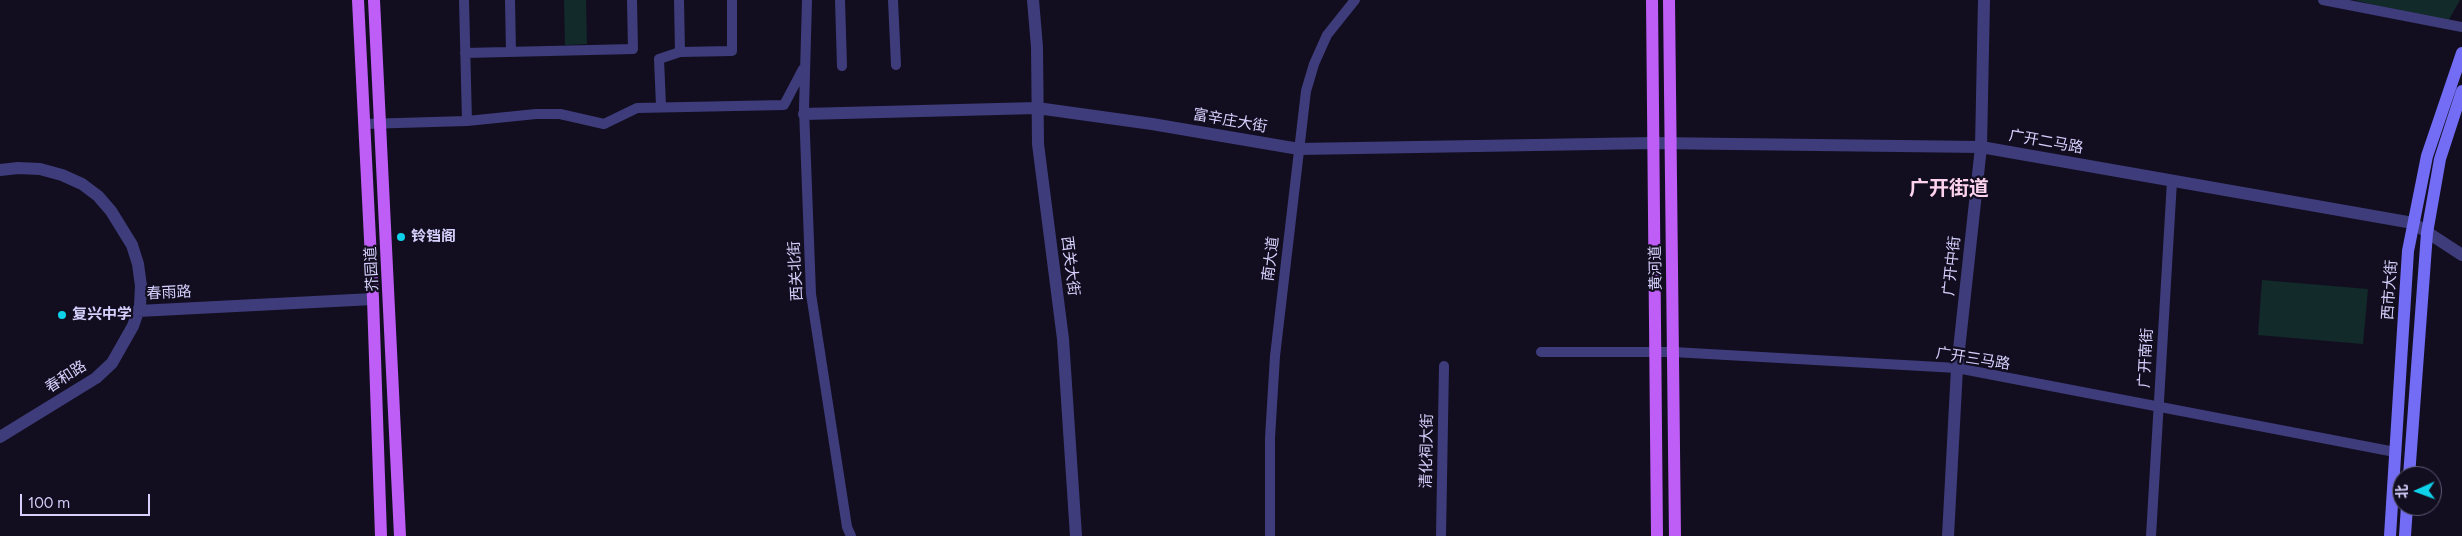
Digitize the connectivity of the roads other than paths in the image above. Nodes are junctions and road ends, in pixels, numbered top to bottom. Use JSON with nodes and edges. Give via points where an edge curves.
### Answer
{"nodes":[{"id":1,"x":358,"y":0,"type":"edge"},
{"id":2,"x":374,"y":0,"type":"edge"},
{"id":3,"x":464,"y":0,"type":"edge"},
{"id":4,"x":510,"y":0,"type":"edge"},
{"id":5,"x":632,"y":0,"type":"edge"},
{"id":6,"x":679,"y":0,"type":"edge"},
{"id":7,"x":732,"y":0,"type":"edge"},
{"id":8,"x":807,"y":0,"type":"edge"},
{"id":9,"x":840,"y":0,"type":"edge"},
{"id":10,"x":893,"y":0,"type":"edge"},
{"id":11,"x":1033,"y":0,"type":"edge"},
{"id":12,"x":1355,"y":0,"type":"edge"},
{"id":13,"x":1652,"y":0,"type":"edge"},
{"id":14,"x":1669,"y":0,"type":"edge"},
{"id":15,"x":1984,"y":0,"type":"edge"},
{"id":16,"x":2323,"y":0,"type":"edge"},
{"id":17,"x":2462,"y":27,"type":"edge"},
{"id":18,"x":465,"y":52,"type":"junction"},
{"id":19,"x":511,"y":52,"type":"junction"},
{"id":20,"x":680,"y":52,"type":"junction"},
{"id":21,"x":2462,"y":53,"type":"edge"},
{"id":22,"x":804,"y":66,"type":"junction"},
{"id":23,"x":842,"y":66,"type":"dead end"},
{"id":24,"x":896,"y":66,"type":"dead end"},
{"id":25,"x":2462,"y":91,"type":"edge"},
{"id":26,"x":661,"y":106,"type":"junction"},
{"id":27,"x":1037,"y":108,"type":"junction"},
{"id":28,"x":804,"y":114,"type":"junction"},
{"id":29,"x":467,"y":121,"type":"junction"},
{"id":30,"x":364,"y":124,"type":"junction"},
{"id":31,"x":380,"y":124,"type":"junction"},
{"id":32,"x":1653,"y":143,"type":"junction"},
{"id":33,"x":1671,"y":143,"type":"junction"},
{"id":34,"x":1981,"y":147,"type":"junction"},
{"id":35,"x":1299,"y":149,"type":"junction"},
{"id":36,"x":0,"y":170,"type":"edge"},
{"id":37,"x":2172,"y":181,"type":"junction"},
{"id":38,"x":2413,"y":223,"type":"junction"},
{"id":39,"x":2427,"y":233,"type":"junction"},
{"id":40,"x":2462,"y":255,"type":"edge"},
{"id":41,"x":373,"y":299,"type":"junction"},
{"id":42,"x":138,"y":311,"type":"junction"},
{"id":43,"x":1541,"y":352,"type":"dead end"},
{"id":44,"x":1656,"y":352,"type":"junction"},
{"id":45,"x":1673,"y":352,"type":"junction"},
{"id":46,"x":1444,"y":366,"type":"dead end"},
{"id":47,"x":1957,"y":368,"type":"junction"},
{"id":48,"x":2158,"y":408,"type":"junction"},
{"id":49,"x":0,"y":438,"type":"edge"},
{"id":50,"x":2396,"y":452,"type":"junction"},
{"id":51,"x":2410,"y":466,"type":"edge"},
{"id":52,"x":2406,"y":516,"type":"edge"},
{"id":53,"x":381,"y":536,"type":"edge"},
{"id":54,"x":400,"y":536,"type":"edge"},
{"id":55,"x":851,"y":536,"type":"edge"},
{"id":56,"x":1076,"y":536,"type":"edge"},
{"id":57,"x":1270,"y":536,"type":"edge"},
{"id":58,"x":1441,"y":536,"type":"edge"},
{"id":59,"x":1656,"y":536,"type":"edge"},
{"id":60,"x":1674,"y":536,"type":"edge"},
{"id":61,"x":1948,"y":536,"type":"edge"},
{"id":62,"x":2151,"y":536,"type":"edge"},
{"id":63,"x":2390,"y":536,"type":"edge"},
{"id":64,"x":2405,"y":536,"type":"edge"}],
"edges":[{"from":1,"to":30,"type":"main road","name":"芥园道"},
{"from":2,"to":31,"type":"main road","name":"芥园道"},
{"from":3,"to":18,"type":"street"},
{"from":4,"to":19,"type":"street"},
{"from":5,"to":19,"type":"street","via":[[633,49]]},
{"from":6,"to":20,"type":"street"},
{"from":7,"to":20,"type":"street","via":[[732,50]]},
{"from":8,"to":22,"type":"street","name":"西关北街"},
{"from":9,"to":23,"type":"street"},
{"from":10,"to":24,"type":"street"},
{"from":11,"to":27,"type":"street","name":"西关大街"},
{"from":12,"to":35,"type":"street","name":"南大道","via":[[1327,35],[1314,64],[1306,91]]},
{"from":13,"to":32,"type":"main road","name":"黄河道"},
{"from":14,"to":33,"type":"main road","name":"黄河道"},
{"from":15,"to":34,"type":"street","name":"广开中街"},
{"from":16,"to":17,"type":"street"},
{"from":18,"to":19,"type":"street"},
{"from":18,"to":29,"type":"street"},
{"from":20,"to":26,"type":"street","via":[[659,59]]},
{"from":21,"to":38,"type":"main road","name":"西市大街","via":[[2426,156]]},
{"from":22,"to":26,"type":"street","via":[[784,105]]},
{"from":22,"to":28,"type":"street","name":"西关北街"},
{"from":25,"to":39,"type":"main road","via":[[2440,159]]},
{"from":26,"to":29,"type":"street","via":[[637,108],[604,124],[560,114]]},
{"from":27,"to":28,"type":"street","name":"富辛庄大街"},
{"from":27,"to":35,"type":"street","name":"富辛庄大街"},
{"from":27,"to":56,"type":"street","name":"西关大街","via":[[1038,144],[1064,348]]},
{"from":28,"to":55,"type":"street","name":"西关北街","via":[[811,294]]},
{"from":29,"to":31,"type":"street"},
{"from":30,"to":31,"type":"street"},
{"from":30,"to":41,"type":"main road","name":"芥园道"},
{"from":31,"to":54,"type":"main road","name":"芥园道"},
{"from":32,"to":33,"type":"street","name":"广开二马路"},
{"from":32,"to":35,"type":"street","name":"富辛庄大街"},
{"from":32,"to":44,"type":"main road","name":"黄河道"},
{"from":33,"to":34,"type":"street","name":"广开二马路"},
{"from":33,"to":45,"type":"main road","name":"黄河道"},
{"from":34,"to":37,"type":"street","name":"广开二马路"},
{"from":34,"to":47,"type":"street","name":"广开中街"},
{"from":35,"to":57,"type":"street","name":"南大道","via":[[1275,356],[1270,438]]},
{"from":36,"to":42,"type":"street","name":"春雨路","via":[[40,169],[82,184],[98,196],[132,245],[141,286]]},
{"from":37,"to":38,"type":"street","name":"广开二马路"},
{"from":37,"to":48,"type":"street","name":"广开南街"},
{"from":38,"to":39,"type":"street","name":"广开二马路"},
{"from":38,"to":50,"type":"main road","name":"西市大街","via":[[2408,252]]},
{"from":39,"to":40,"type":"street","name":"广开二马路"},
{"from":39,"to":51,"type":"main road"},
{"from":41,"to":42,"type":"street","name":"春雨路"},
{"from":41,"to":53,"type":"main road","name":"芥园道"},
{"from":42,"to":49,"type":"street","name":"春和路","via":[[112,362],[96,378]]},
{"from":43,"to":44,"type":"street","name":"广开三马路"},
{"from":44,"to":45,"type":"street","name":"广开三马路"},
{"from":44,"to":59,"type":"main road","name":"黄河道"},
{"from":45,"to":47,"type":"street","name":"广开三马路"},
{"from":45,"to":60,"type":"main road","name":"黄河道"},
{"from":46,"to":58,"type":"street","name":"清化祠大街"},
{"from":47,"to":48,"type":"street","name":"广开三马路"},
{"from":47,"to":61,"type":"street","name":"广开中街"},
{"from":48,"to":50,"type":"street","name":"广开三马路"},
{"from":48,"to":62,"type":"street","name":"广开南街"},
{"from":50,"to":63,"type":"main road","name":"西市大街"},
{"from":52,"to":64,"type":"main road"}]}
